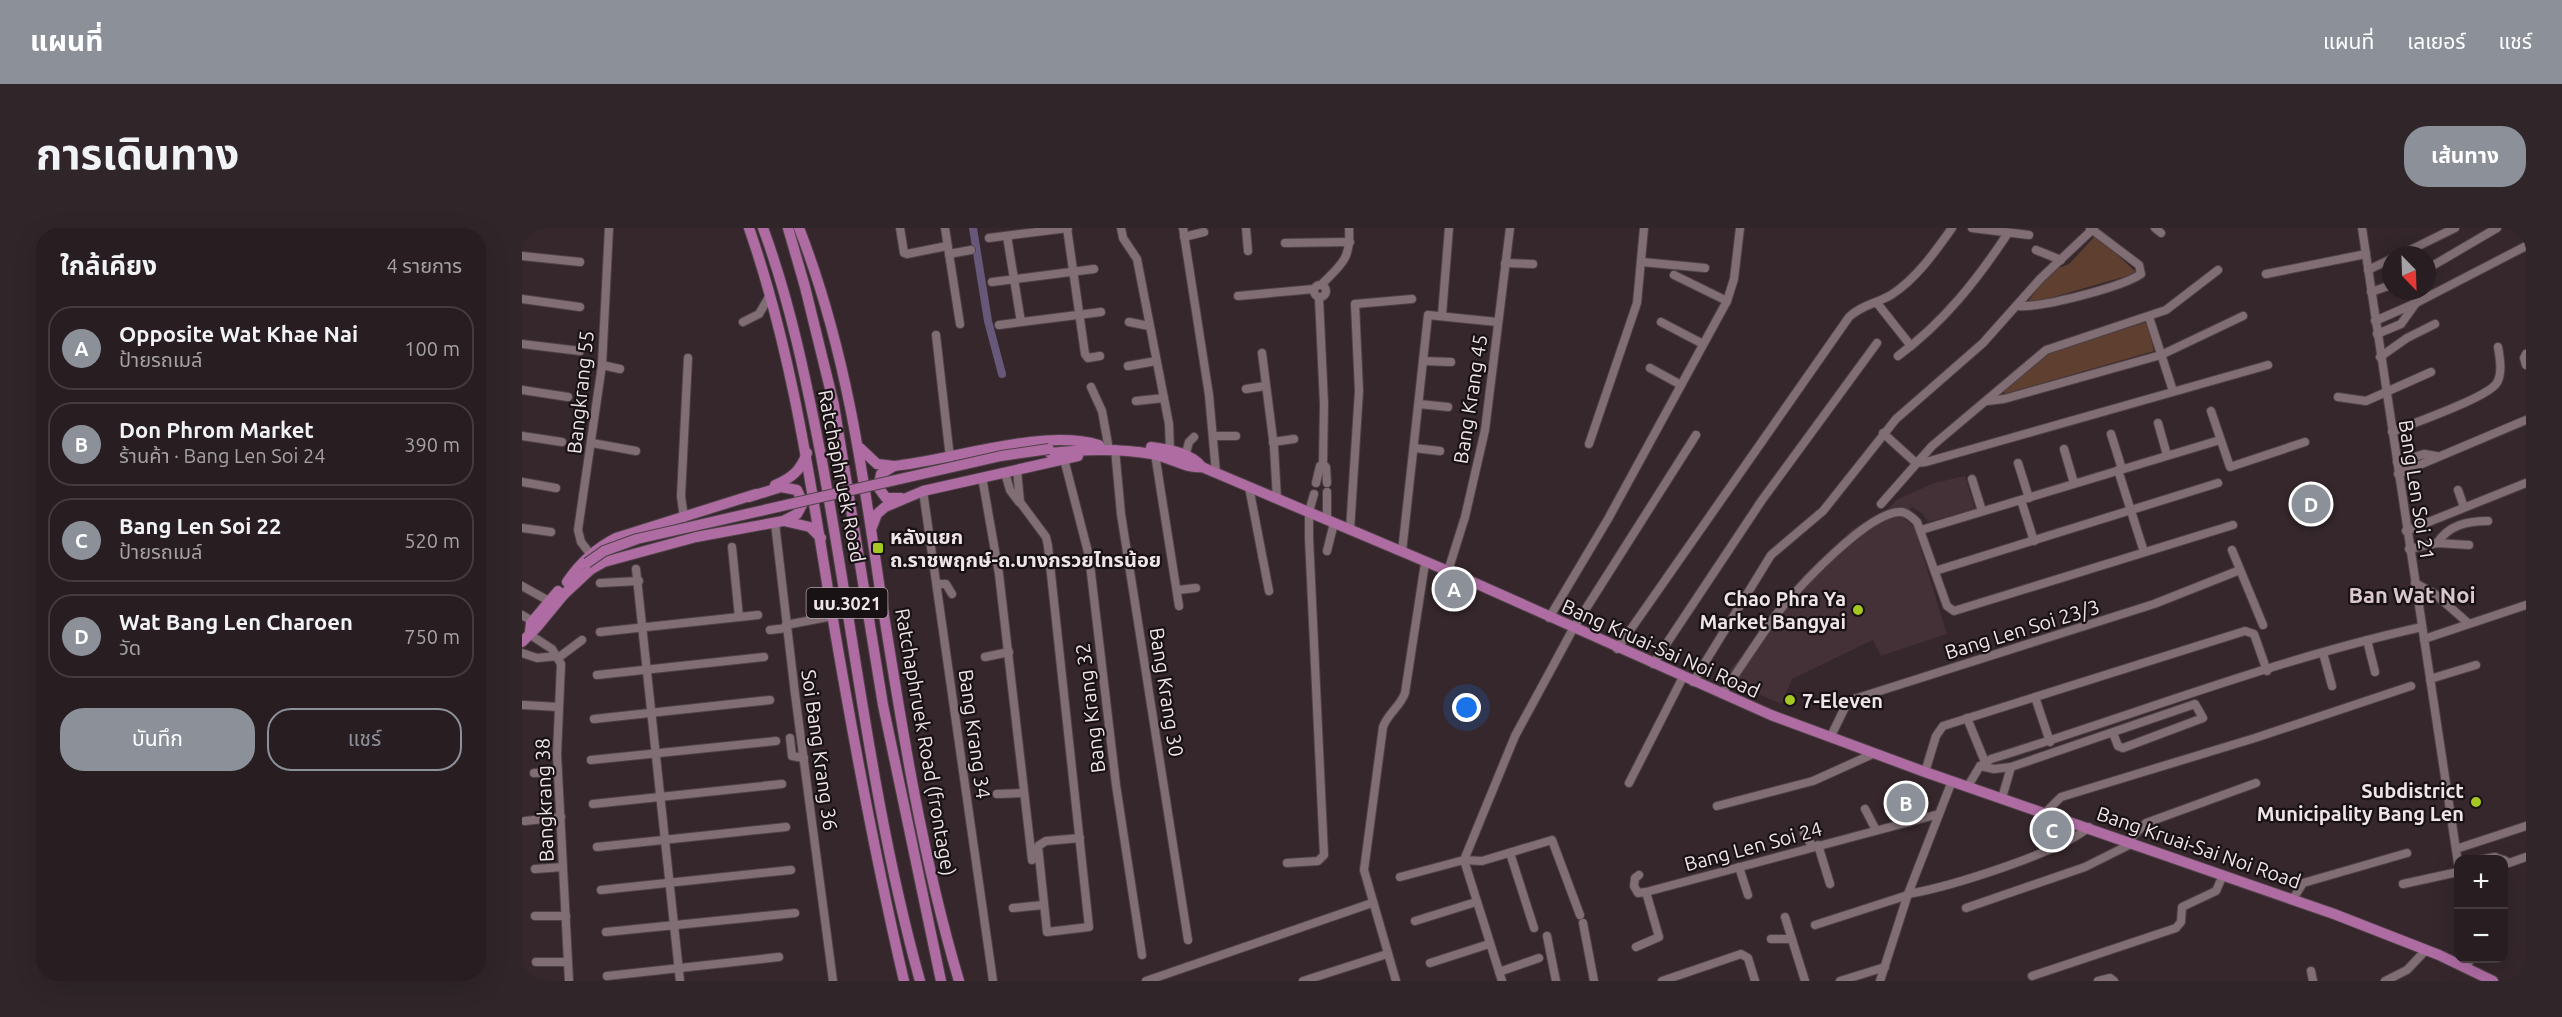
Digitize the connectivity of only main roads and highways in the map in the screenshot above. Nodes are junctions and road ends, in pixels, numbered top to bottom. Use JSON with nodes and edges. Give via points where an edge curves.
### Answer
{"nodes":[{"id":1,"x":749,"y":228,"type":"edge"},
{"id":2,"x":763,"y":228,"type":"edge"},
{"id":3,"x":788,"y":228,"type":"edge"},
{"id":4,"x":799,"y":228,"type":"edge"},
{"id":5,"x":758,"y":254,"type":"junction"},
{"id":6,"x":805,"y":287,"type":"junction"},
{"id":7,"x":793,"y":326,"type":"junction"},
{"id":8,"x":1107,"y":446,"type":"junction"},
{"id":9,"x":860,"y":448,"type":"junction"},
{"id":10,"x":807,"y":453,"type":"junction"},
{"id":11,"x":894,"y":466,"type":"junction"},
{"id":12,"x":1202,"y":467,"type":"junction"},
{"id":13,"x":749,"y":497,"type":"junction"},
{"id":14,"x":907,"y":497,"type":"junction"},
{"id":15,"x":779,"y":522,"type":"junction"},
{"id":16,"x":871,"y":531,"type":"junction"},
{"id":17,"x":821,"y":538,"type":"junction"},
{"id":18,"x":589,"y":562,"type":"junction"},
{"id":19,"x":561,"y":597,"type":"junction"},
{"id":20,"x":528,"y":632,"type":"edge"},
{"id":21,"x":883,"y":705,"type":"junction"},
{"id":22,"x":909,"y":771,"type":"junction"},
{"id":23,"x":894,"y":879,"type":"junction"},
{"id":24,"x":2454,"y":959,"type":"edge"},
{"id":25,"x":2468,"y":963,"type":"edge"},
{"id":26,"x":901,"y":969,"type":"junction"},
{"id":27,"x":2488,"y":980,"type":"edge"},
{"id":28,"x":904,"y":981,"type":"edge"},
{"id":29,"x":920,"y":981,"type":"edge"},
{"id":30,"x":941,"y":981,"type":"edge"},
{"id":31,"x":959,"y":981,"type":"edge"}],
"edges":[{"from":1,"to":5,"type":"main road","number":"นบ.3021"},
{"from":2,"to":7,"type":"main road","name":"Ratchaphruek Road","number":"นบ.3021"},
{"from":3,"to":6,"type":"main road","name":"Ratchaphruek Road","number":"นบ.3021"},
{"from":4,"to":6,"type":"main road"},
{"from":4,"to":9,"type":"main road","name":"Ratchaphruek Road (frontage)","number":"นบ.3021","via":[[822,296]]},
{"from":5,"to":7,"type":"main road"},
{"from":5,"to":10,"type":"main road","number":"นบ.3021"},
{"from":6,"to":21,"type":"main road","name":"Ratchaphruek Road","number":"นบ.3021","via":[[834,405]]},
{"from":7,"to":23,"type":"main road","name":"Ratchaphruek Road","number":"นบ.3021","via":[[835,533]]},
{"from":8,"to":11,"type":"main road","via":[[1065,441],[1016,444]]},
{"from":8,"to":12,"type":"main road","name":"Bang Kruai-Sai Noi Road"},
{"from":8,"to":12,"type":"main road","name":"Bang Kruai-Sai Noi Road","via":[[1170,450]]},
{"from":8,"to":14,"type":"main road"},
{"from":8,"to":18,"type":"main road","name":"Bang Kruai-Sai Noi Road","bridge":true,"via":[[1001,456],[637,539],[604,551]]},
{"from":9,"to":11,"type":"main road","via":[[877,464]]},
{"from":9,"to":16,"type":"main road","name":"Ratchaphruek Road (frontage)","number":"นบ.3021"},
{"from":10,"to":13,"type":"main road","via":[[803,466],[791,478]]},
{"from":10,"to":17,"type":"main road","number":"นบ.3021"},
{"from":11,"to":14,"type":"main road","via":[[881,474],[878,487],[886,498]]},
{"from":12,"to":24,"type":"main road","name":"Bang Kruai-Sai Noi Road","via":[[1448,571],[1722,694],[1925,772]]},
{"from":13,"to":15,"type":"main road","via":[[781,487],[797,490],[803,498],[801,510]]},
{"from":13,"to":18,"type":"main road","via":[[616,538]]},
{"from":14,"to":16,"type":"main road","via":[[877,514]]},
{"from":15,"to":17,"type":"main road","via":[[810,527]]},
{"from":15,"to":19,"type":"main road","via":[[685,540],[604,562]]},
{"from":16,"to":22,"type":"main road","name":"Ratchaphruek Road (frontage)","number":"นบ.3021"},
{"from":17,"to":26,"type":"main road","number":"นบ.3021","via":[[863,793]]},
{"from":18,"to":19,"type":"main road","name":"Bang Kruai-Sai Noi Road"},
{"from":18,"to":20,"type":"main road","name":"Bang Kruai-Sai Noi Road","via":[[549,602]]},
{"from":19,"to":20,"type":"main road","name":"Bang Kruai-Sai Noi Road","via":[[537,627]]},
{"from":21,"to":22,"type":"main road"},
{"from":21,"to":30,"type":"main road","name":"Ratchaphruek Road","number":"นบ.3021"},
{"from":22,"to":31,"type":"main road","name":"Ratchaphruek Road (frontage)","number":"นบ.3021","via":[[928,867]]},
{"from":23,"to":26,"type":"main road"},
{"from":23,"to":29,"type":"main road","name":"Ratchaphruek Road","number":"นบ.3021"},
{"from":25,"to":27,"type":"main road","name":"Bang Kruai-Sai Noi Road"},
{"from":26,"to":28,"type":"main road","number":"นบ.3021"}]}
